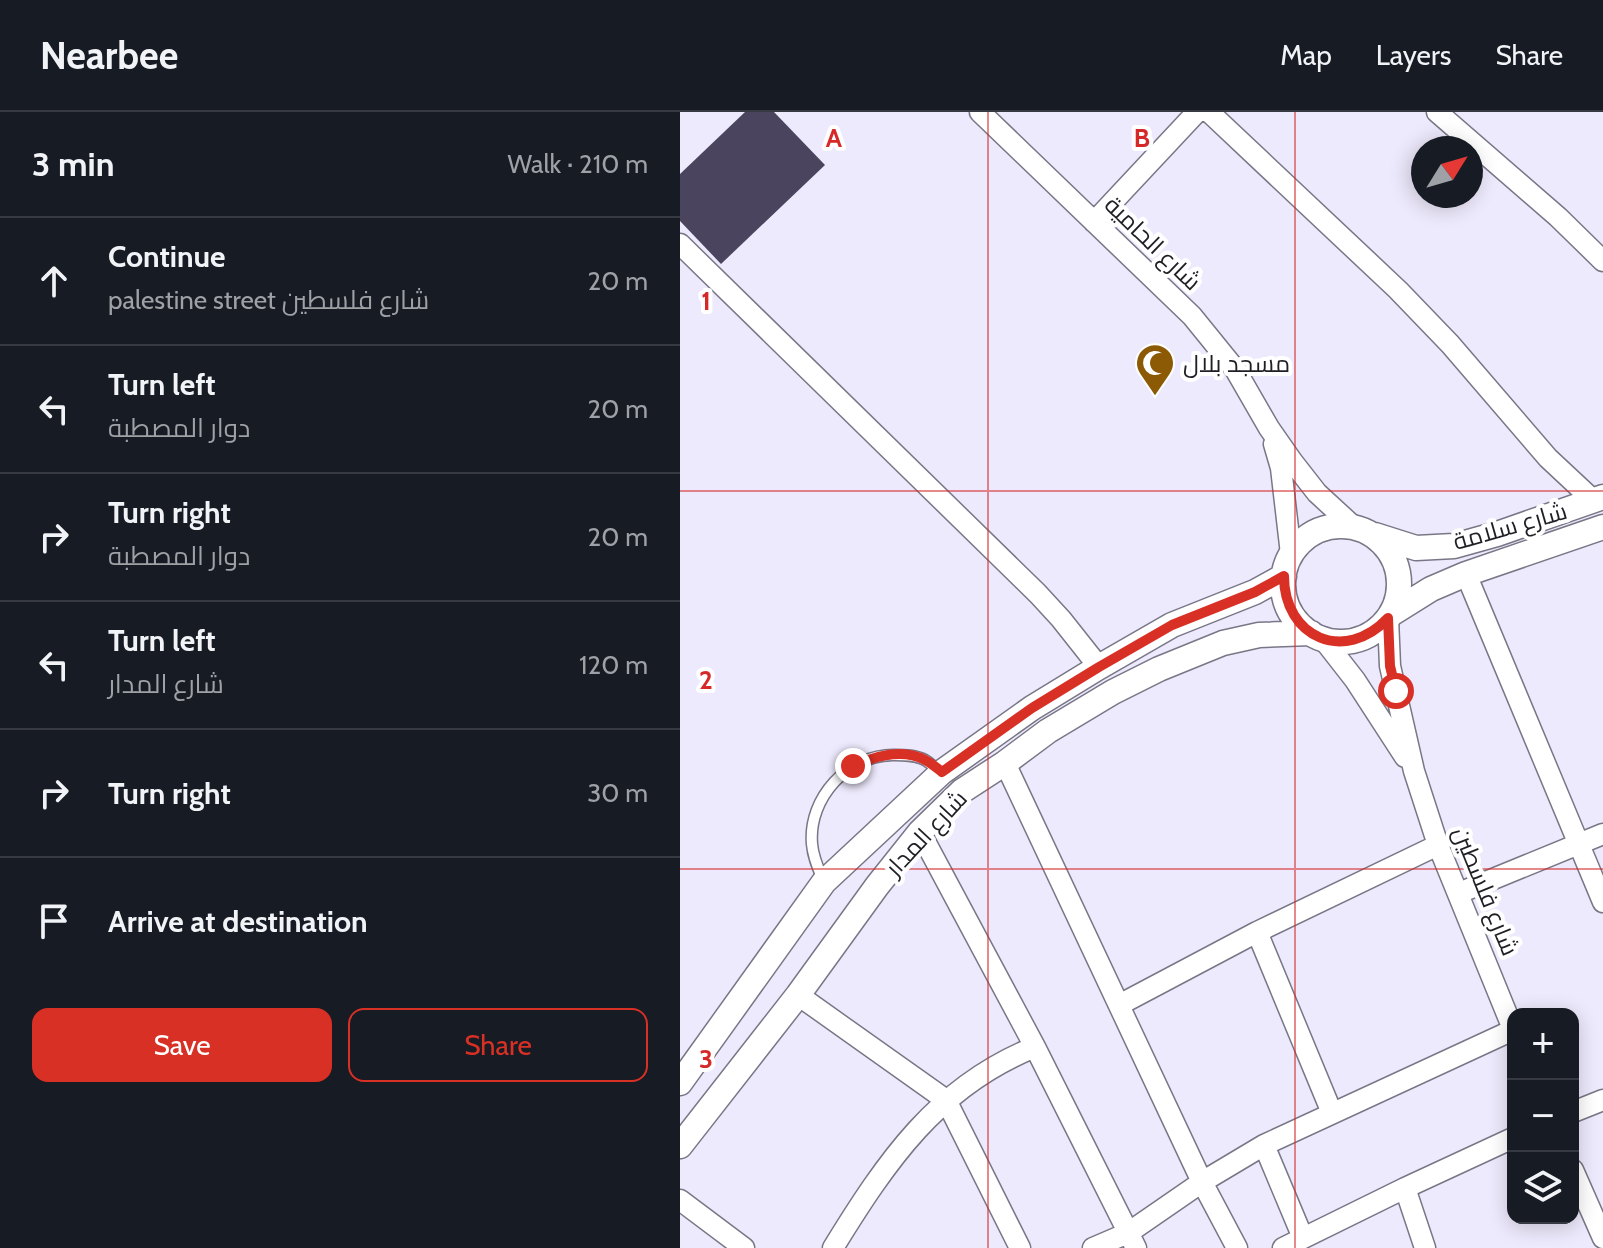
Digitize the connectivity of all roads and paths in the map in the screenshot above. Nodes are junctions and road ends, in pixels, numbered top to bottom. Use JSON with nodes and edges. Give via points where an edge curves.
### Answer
{"nodes":[{"id":1,"x":980,"y":112,"type":"edge"},
{"id":2,"x":1197,"y":112,"type":"edge"},
{"id":3,"x":1209,"y":112,"type":"edge"},
{"id":4,"x":1437,"y":112,"type":"edge"},
{"id":5,"x":1094,"y":222,"type":"junction"},
{"id":6,"x":680,"y":244,"type":"edge"},
{"id":7,"x":1603,"y":261,"type":"edge"},
{"id":8,"x":1269,"y":428,"type":"junction"},
{"id":9,"x":1598,"y":499,"type":"edge"},
{"id":10,"x":1603,"y":527,"type":"edge"},
{"id":11,"x":1362,"y":530,"type":"junction"},
{"id":12,"x":1288,"y":565,"type":"junction"},
{"id":13,"x":1466,"y":574,"type":"junction"},
{"id":14,"x":1390,"y":616,"type":"junction"},
{"id":15,"x":1317,"y":636,"type":"junction"},
{"id":16,"x":1099,"y":667,"type":"junction"},
{"id":17,"x":1005,"y":763,"type":"junction"},
{"id":18,"x":1414,"y":771,"type":"junction"},
{"id":19,"x":942,"y":772,"type":"junction"},
{"id":20,"x":920,"y":832,"type":"junction"},
{"id":21,"x":1603,"y":834,"type":"edge"},
{"id":22,"x":1579,"y":844,"type":"junction"},
{"id":23,"x":1438,"y":845,"type":"junction"},
{"id":24,"x":824,"y":882,"type":"junction"},
{"id":25,"x":1459,"y":893,"type":"junction"},
{"id":26,"x":1603,"y":902,"type":"edge"},
{"id":27,"x":1257,"y":932,"type":"junction"},
{"id":28,"x":798,"y":995,"type":"junction"},
{"id":29,"x":1119,"y":1005,"type":"junction"},
{"id":30,"x":1507,"y":1015,"type":"edge"},
{"id":31,"x":1507,"y":1033,"type":"edge"},
{"id":32,"x":1035,"y":1047,"type":"junction"},
{"id":33,"x":680,"y":1083,"type":"edge"},
{"id":34,"x":946,"y":1100,"type":"junction"},
{"id":35,"x":1603,"y":1100,"type":"edge"},
{"id":36,"x":1579,"y":1110,"type":"edge"},
{"id":37,"x":1332,"y":1113,"type":"junction"},
{"id":38,"x":1507,"y":1141,"type":"edge"},
{"id":39,"x":1264,"y":1145,"type":"junction"},
{"id":40,"x":680,"y":1146,"type":"edge"},
{"id":41,"x":1579,"y":1176,"type":"edge"},
{"id":42,"x":1202,"y":1182,"type":"junction"},
{"id":43,"x":1405,"y":1188,"type":"junction"},
{"id":44,"x":1594,"y":1192,"type":"edge"},
{"id":45,"x":680,"y":1200,"type":"edge"},
{"id":46,"x":1303,"y":1238,"type":"junction"},
{"id":47,"x":1603,"y":1238,"type":"edge"},
{"id":48,"x":1132,"y":1241,"type":"edge"},
{"id":49,"x":744,"y":1248,"type":"edge"},
{"id":50,"x":833,"y":1248,"type":"edge"},
{"id":51,"x":1020,"y":1248,"type":"edge"},
{"id":52,"x":1093,"y":1248,"type":"edge"},
{"id":53,"x":1237,"y":1248,"type":"edge"},
{"id":54,"x":1283,"y":1248,"type":"edge"},
{"id":55,"x":1425,"y":1248,"type":"edge"}],
"edges":[{"from":1,"to":5,"type":"street","name":"شارع الحامية"},
{"from":2,"to":5,"type":"street"},
{"from":3,"to":9,"type":"street","via":[[1398,290],[1548,458]]},
{"from":4,"to":7,"type":"street"},
{"from":5,"to":8,"type":"street","name":"شارع الحامية","via":[[1192,316],[1235,369]]},
{"from":6,"to":16,"type":"street","via":[[1030,585]]},
{"from":8,"to":11,"type":"street","via":[[1317,493]]},
{"from":8,"to":12,"type":"street","via":[[1281,468]]},
{"from":9,"to":11,"type":"street","name":"شارع سلامة","via":[[1454,546],[1416,548]]},
{"from":10,"to":13,"type":"street","name":"شارع سلامة"},
{"from":11,"to":12,"type":"street","via":[[1330,527],[1308,536]]},
{"from":11,"to":14,"type":"street","via":[[1385,545],[1395,561],[1398,597]]},
{"from":12,"to":15,"type":"street","via":[[1284,593],[1289,609]]},
{"from":12,"to":16,"type":"street","name":"شارع المدار","via":[[1255,592],[1172,625]]},
{"from":13,"to":14,"type":"street","name":"شارع سلامة"},
{"from":13,"to":22,"type":"street"},
{"from":14,"to":15,"type":"street","via":[[1378,629],[1352,641]]},
{"from":14,"to":18,"type":"street","via":[[1390,666]]},
{"from":15,"to":17,"type":"street","name":"شارع المدار","via":[[1259,635],[1186,657],[1100,700]]},
{"from":15,"to":18,"type":"street","via":[[1355,680]]},
{"from":16,"to":19,"type":"street","name":"شارع المدار"},
{"from":17,"to":20,"type":"street","name":"شارع المدار","via":[[962,791]]},
{"from":17,"to":29,"type":"street"},
{"from":18,"to":23,"type":"street","name":"شارع فلسطين"},
{"from":19,"to":24,"type":"street","name":"شارع المدار"},
{"from":19,"to":24,"type":"lane","via":[[923,759],[887,755],[838,777],[826,791],[813,825],[814,852]]},
{"from":20,"to":28,"type":"street","name":"شارع المدار"},
{"from":20,"to":32,"type":"street"},
{"from":21,"to":22,"type":"street"},
{"from":22,"to":25,"type":"street"},
{"from":22,"to":26,"type":"street"},
{"from":23,"to":25,"type":"street","name":"شارع فلسطين"},
{"from":23,"to":27,"type":"street"},
{"from":24,"to":33,"type":"street","name":"شارع المدار"},
{"from":25,"to":30,"type":"street","name":"شارع فلسطين"},
{"from":27,"to":29,"type":"street"},
{"from":27,"to":37,"type":"street"},
{"from":28,"to":34,"type":"street"},
{"from":28,"to":40,"type":"street","name":"شارع المدار"},
{"from":29,"to":42,"type":"street"},
{"from":31,"to":37,"type":"street"},
{"from":32,"to":34,"type":"street","via":[[986,1071]]},
{"from":32,"to":48,"type":"street"},
{"from":34,"to":50,"type":"street","via":[[902,1146]]},
{"from":34,"to":51,"type":"street"},
{"from":35,"to":36,"type":"street"},
{"from":37,"to":39,"type":"street"},
{"from":38,"to":43,"type":"street"},
{"from":39,"to":42,"type":"street"},
{"from":39,"to":46,"type":"street"},
{"from":41,"to":44,"type":"street"},
{"from":42,"to":48,"type":"street"},
{"from":42,"to":53,"type":"street"},
{"from":43,"to":46,"type":"street"},
{"from":43,"to":55,"type":"street"},
{"from":44,"to":47,"type":"street"},
{"from":45,"to":49,"type":"street"},
{"from":46,"to":54,"type":"street"},
{"from":48,"to":52,"type":"street"}]}
